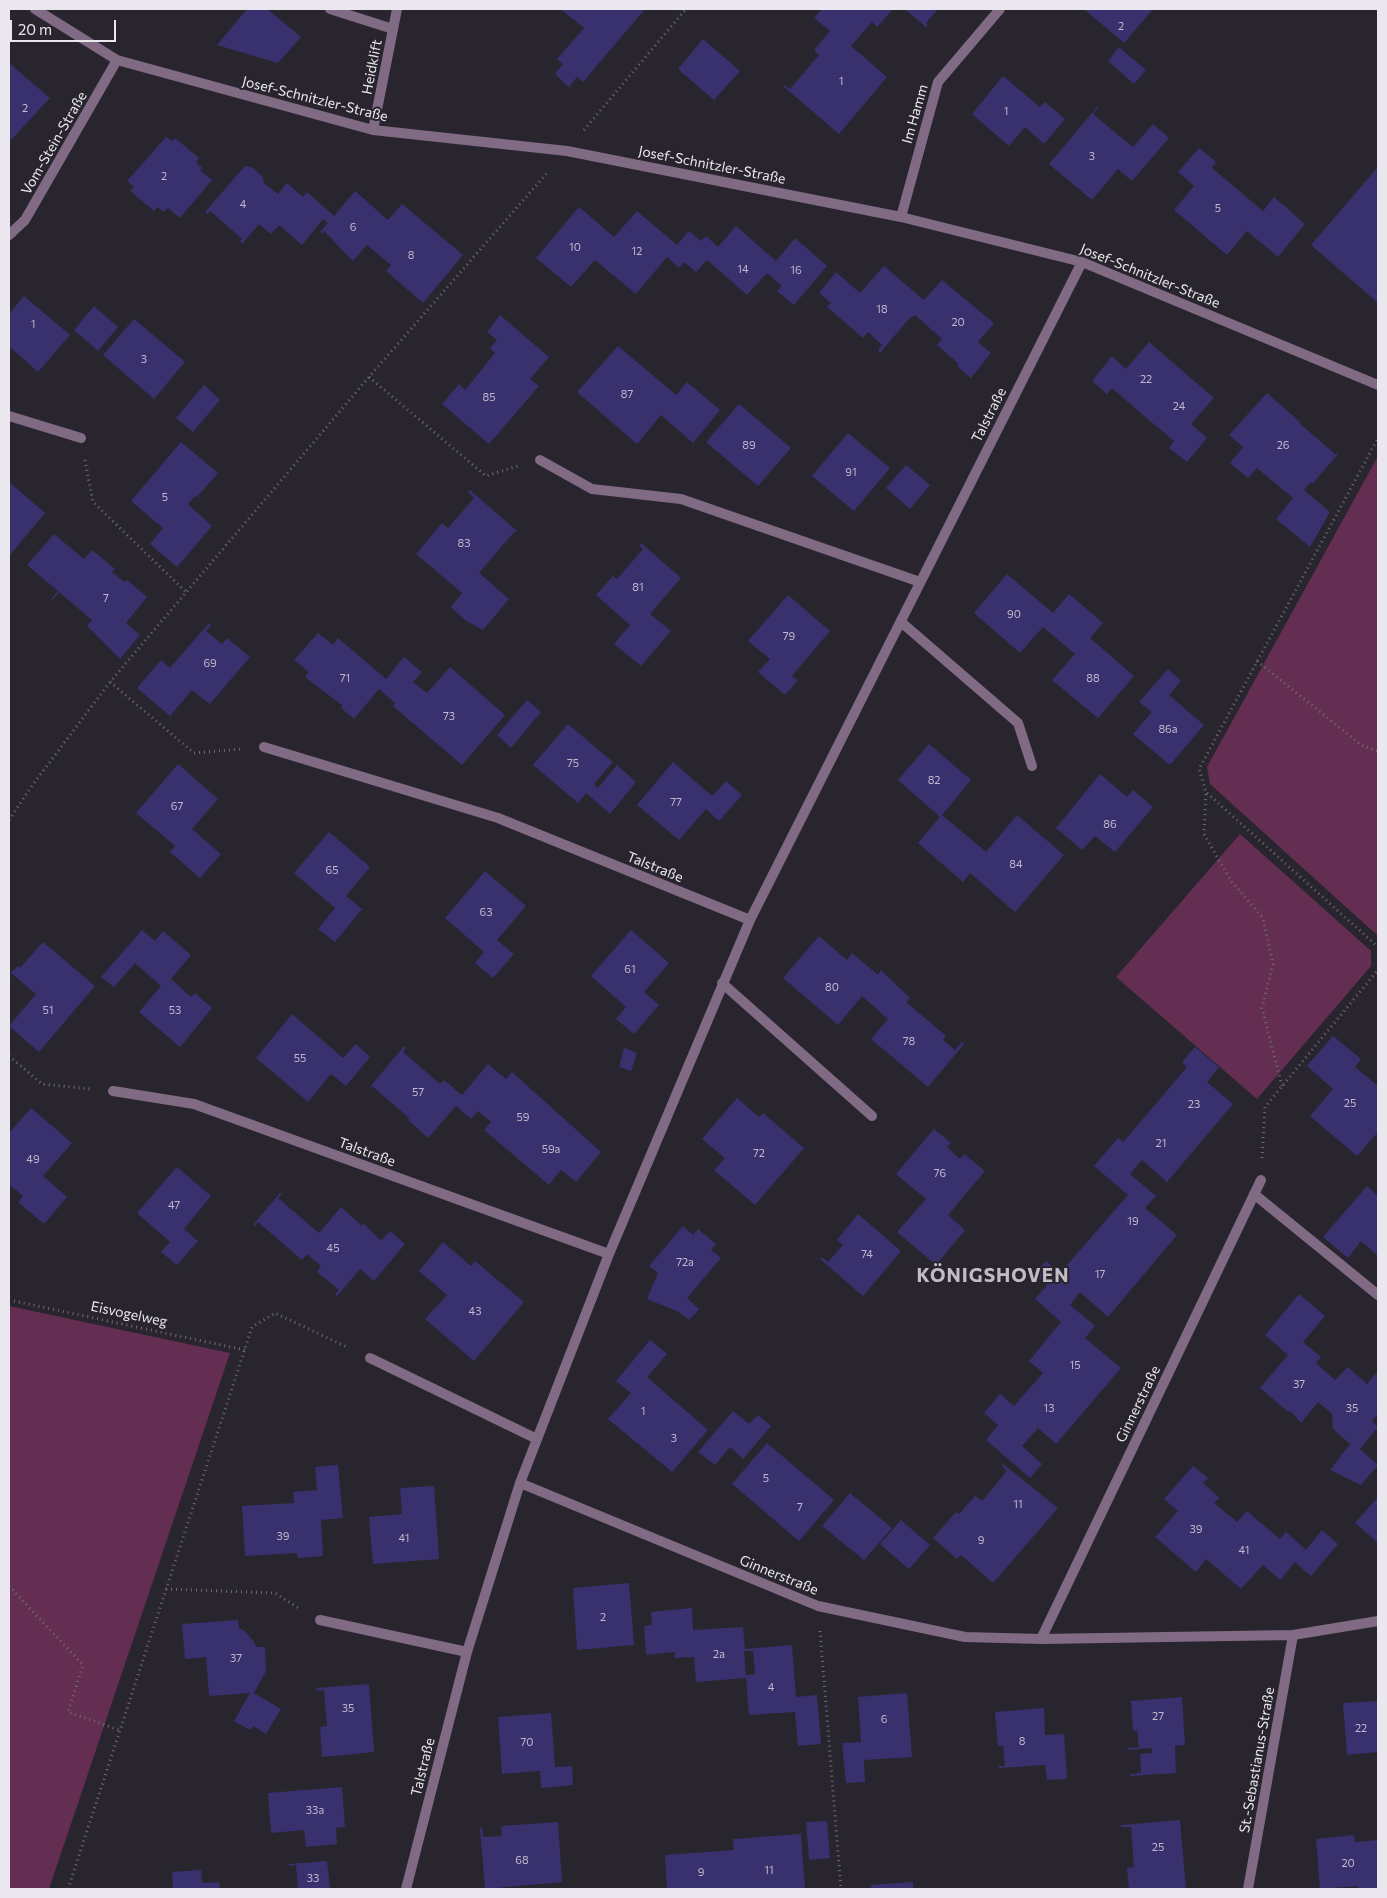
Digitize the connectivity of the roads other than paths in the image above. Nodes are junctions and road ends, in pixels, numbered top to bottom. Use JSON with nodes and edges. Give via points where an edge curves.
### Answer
{"nodes":[{"id":1,"x":36,"y":9,"type":"edge"},
{"id":2,"x":330,"y":9,"type":"edge"},
{"id":3,"x":397,"y":9,"type":"edge"},
{"id":4,"x":1000,"y":9,"type":"edge"},
{"id":5,"x":393,"y":29,"type":"junction"},
{"id":6,"x":117,"y":60,"type":"junction"},
{"id":7,"x":373,"y":130,"type":"junction"},
{"id":8,"x":901,"y":217,"type":"junction"},
{"id":9,"x":9,"y":235,"type":"edge"},
{"id":10,"x":1082,"y":262,"type":"junction"},
{"id":11,"x":1378,"y":385,"type":"edge"},
{"id":12,"x":9,"y":416,"type":"edge"},
{"id":13,"x":81,"y":438,"type":"road end"},
{"id":14,"x":540,"y":460,"type":"road end"},
{"id":15,"x":920,"y":582,"type":"junction"},
{"id":16,"x":901,"y":622,"type":"junction"},
{"id":17,"x":264,"y":747,"type":"road end"},
{"id":18,"x":1032,"y":766,"type":"dead end"},
{"id":19,"x":750,"y":920,"type":"junction"},
{"id":20,"x":722,"y":983,"type":"junction"},
{"id":21,"x":113,"y":1091,"type":"road end"},
{"id":22,"x":872,"y":1116,"type":"dead end"},
{"id":23,"x":1261,"y":1180,"type":"road end"},
{"id":24,"x":1254,"y":1194,"type":"junction"},
{"id":25,"x":609,"y":1254,"type":"junction"},
{"id":26,"x":1378,"y":1295,"type":"edge"},
{"id":27,"x":370,"y":1358,"type":"road end"},
{"id":28,"x":537,"y":1439,"type":"junction"},
{"id":29,"x":520,"y":1484,"type":"junction"},
{"id":30,"x":320,"y":1620,"type":"road end"},
{"id":31,"x":1378,"y":1622,"type":"edge"},
{"id":32,"x":1293,"y":1635,"type":"junction"},
{"id":33,"x":1041,"y":1639,"type":"junction"},
{"id":34,"x":467,"y":1652,"type":"junction"},
{"id":35,"x":406,"y":1889,"type":"edge"},
{"id":36,"x":1248,"y":1889,"type":"edge"}],
"edges":[{"from":1,"to":6,"type":"street","name":"Josef-Schnitzler-Straße"},
{"from":2,"to":5,"type":"street"},
{"from":3,"to":5,"type":"street","name":"Heidklift"},
{"from":4,"to":8,"type":"street","name":"Im Hamm","via":[[938,82]]},
{"from":5,"to":7,"type":"street","name":"Heidklift"},
{"from":6,"to":7,"type":"street","name":"Josef-Schnitzler-Straße"},
{"from":6,"to":9,"type":"street","name":"Vom-Stein-Straße","via":[[25,220]]},
{"from":7,"to":8,"type":"street","name":"Josef-Schnitzler-Straße","via":[[566,151]]},
{"from":8,"to":10,"type":"street","name":"Josef-Schnitzler-Straße"},
{"from":10,"to":11,"type":"street","name":"Josef-Schnitzler-Straße"},
{"from":10,"to":15,"type":"street","name":"Talstraße"},
{"from":12,"to":13,"type":"street"},
{"from":14,"to":15,"type":"street","via":[[592,490],[681,499]]},
{"from":15,"to":16,"type":"street","name":"Talstraße"},
{"from":16,"to":18,"type":"street","via":[[1018,723]]},
{"from":16,"to":19,"type":"street","name":"Talstraße"},
{"from":17,"to":19,"type":"street","name":"Talstraße","via":[[498,818]]},
{"from":19,"to":20,"type":"street","name":"Talstraße"},
{"from":20,"to":22,"type":"street"},
{"from":20,"to":25,"type":"street","name":"Talstraße"},
{"from":21,"to":25,"type":"street","name":"Talstraße","via":[[194,1104]]},
{"from":23,"to":24,"type":"street","name":"Ginnerstraße"},
{"from":24,"to":26,"type":"street"},
{"from":24,"to":33,"type":"street","name":"Ginnerstraße"},
{"from":25,"to":28,"type":"street","name":"Talstraße"},
{"from":27,"to":28,"type":"street"},
{"from":28,"to":29,"type":"street","name":"Talstraße"},
{"from":29,"to":33,"type":"street","name":"Ginnerstraße","via":[[818,1606],[965,1637]]},
{"from":29,"to":34,"type":"street","name":"Talstraße"},
{"from":30,"to":34,"type":"street"},
{"from":31,"to":32,"type":"street","name":"Ginnerstraße"},
{"from":32,"to":33,"type":"street","name":"Ginnerstraße"},
{"from":32,"to":36,"type":"street","name":"St.-Sebastianus-Straße"},
{"from":34,"to":35,"type":"street","name":"Talstraße"}]}
